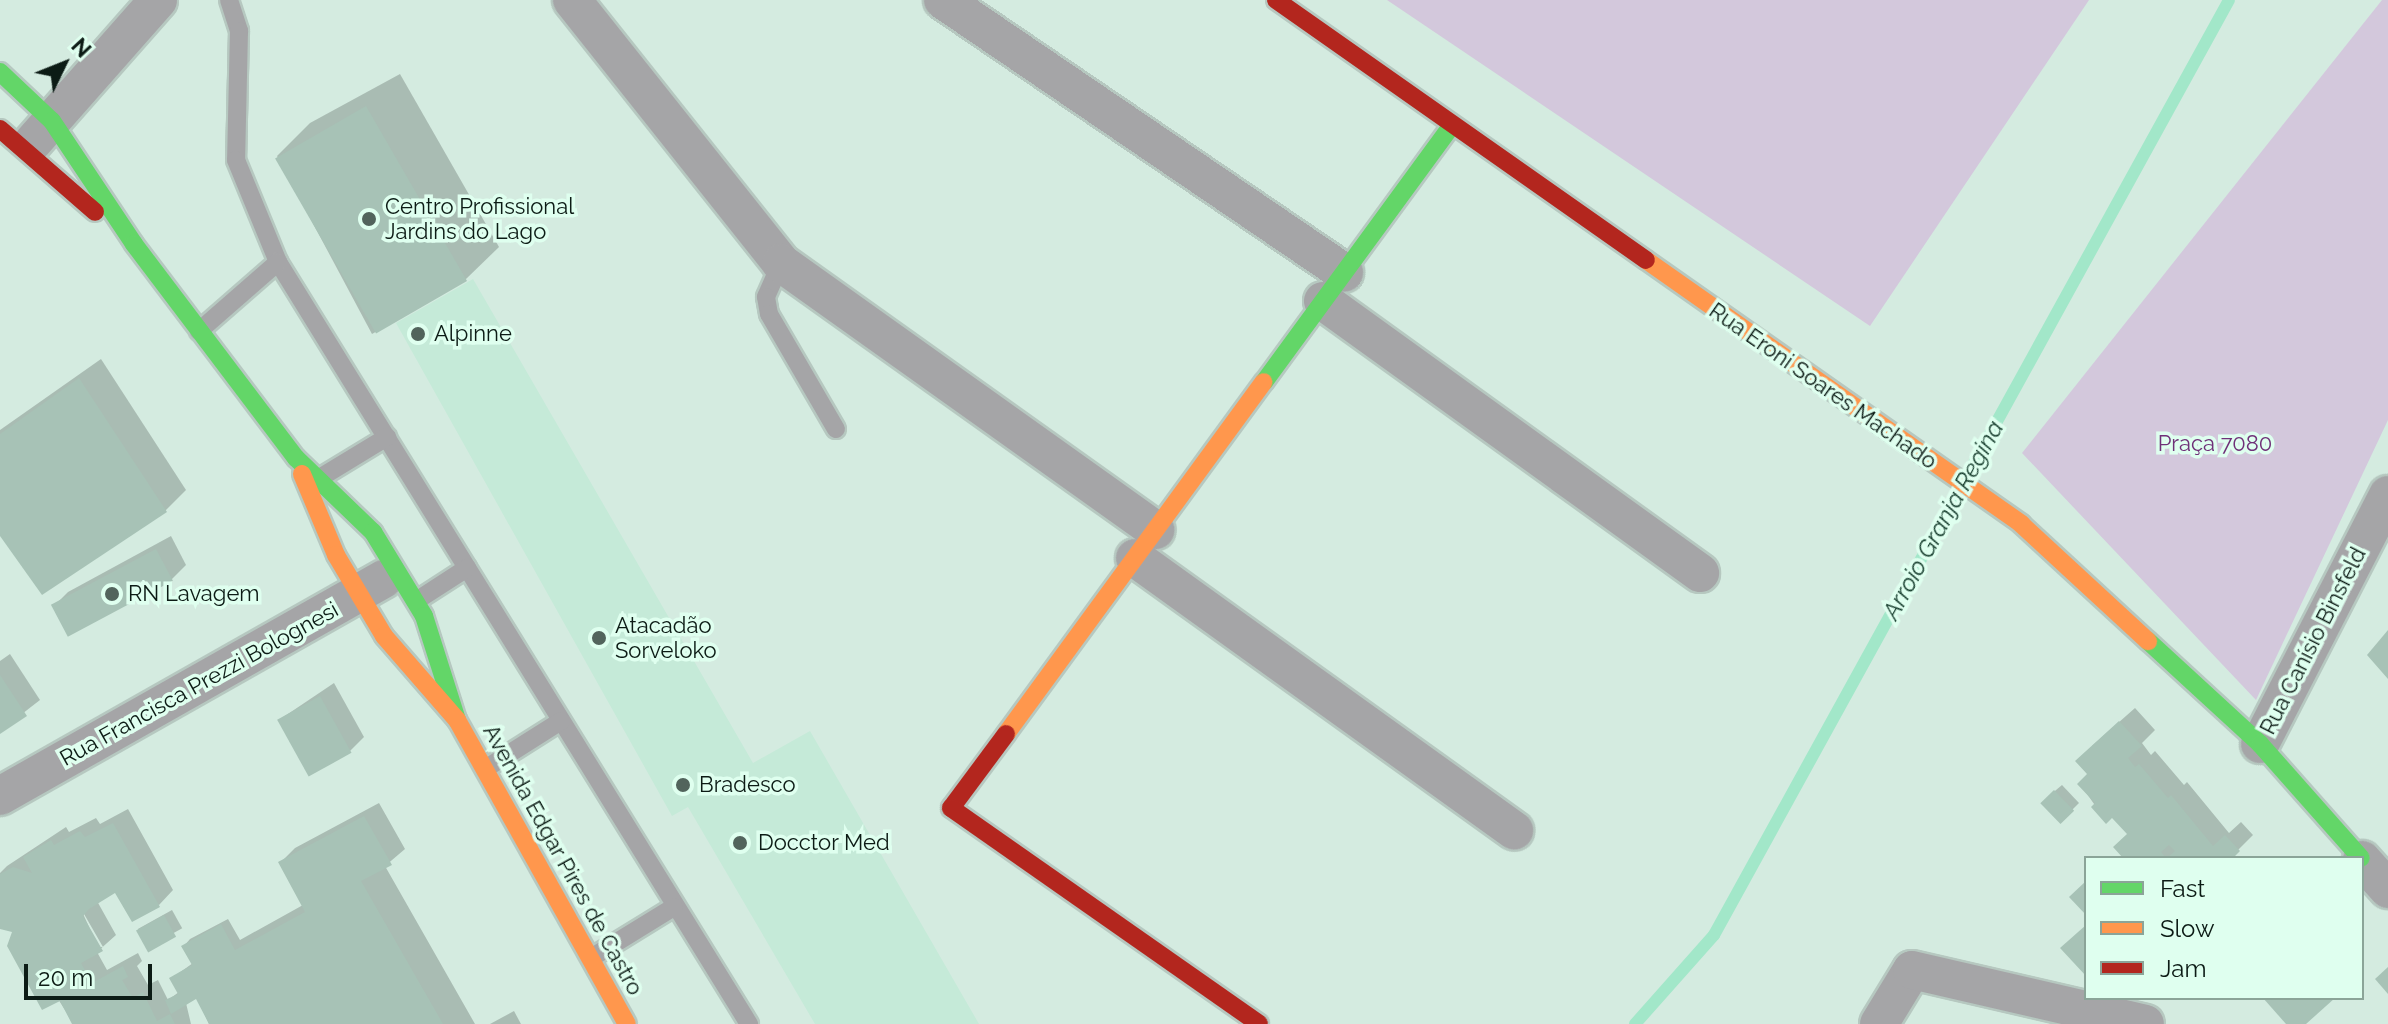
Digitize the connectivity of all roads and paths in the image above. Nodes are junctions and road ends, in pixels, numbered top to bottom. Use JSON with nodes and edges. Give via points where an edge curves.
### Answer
{"nodes":[{"id":1,"x":158,"y":0,"type":"edge"},
{"id":2,"x":229,"y":0,"type":"edge"},
{"id":3,"x":572,"y":0,"type":"edge"},
{"id":4,"x":943,"y":0,"type":"edge"},
{"id":5,"x":1276,"y":0,"type":"edge"},
{"id":6,"x":0,"y":72,"type":"edge"},
{"id":7,"x":52,"y":121,"type":"junction"},
{"id":8,"x":1452,"y":125,"type":"junction"},
{"id":9,"x":12,"y":141,"type":"edge"},
{"id":10,"x":134,"y":244,"type":"junction"},
{"id":11,"x":278,"y":262,"type":"junction"},
{"id":12,"x":781,"y":263,"type":"junction"},
{"id":13,"x":1334,"y":287,"type":"junction"},
{"id":14,"x":199,"y":331,"type":"junction"},
{"id":15,"x":836,"y":429,"type":"dead end"},
{"id":16,"x":387,"y":437,"type":"junction"},
{"id":17,"x":296,"y":458,"type":"junction"},
{"id":18,"x":318,"y":479,"type":"junction"},
{"id":19,"x":2388,"y":495,"type":"edge"},
{"id":20,"x":1145,"y":544,"type":"junction"},
{"id":21,"x":467,"y":568,"type":"junction"},
{"id":22,"x":1700,"y":573,"type":"dead end"},
{"id":23,"x":406,"y":587,"type":"junction"},
{"id":24,"x":359,"y":593,"type":"junction"},
{"id":25,"x":457,"y":720,"type":"junction"},
{"id":26,"x":561,"y":721,"type":"junction"},
{"id":27,"x":2260,"y":744,"type":"junction"},
{"id":28,"x":485,"y":769,"type":"junction"},
{"id":29,"x":0,"y":796,"type":"edge"},
{"id":30,"x":1514,"y":830,"type":"dead end"},
{"id":31,"x":2358,"y":856,"type":"edge"},
{"id":32,"x":2364,"y":862,"type":"edge"},
{"id":33,"x":2388,"y":889,"type":"edge"},
{"id":34,"x":674,"y":907,"type":"junction"},
{"id":35,"x":591,"y":958,"type":"junction"},
{"id":36,"x":742,"y":1022,"type":"edge"},
{"id":37,"x":627,"y":1024,"type":"edge"},
{"id":38,"x":1259,"y":1024,"type":"edge"},
{"id":39,"x":1879,"y":1024,"type":"edge"},
{"id":40,"x":2145,"y":1024,"type":"edge"}],
"edges":[{"from":1,"to":7,"type":"street"},
{"from":2,"to":11,"type":"lane","via":[[239,31],[236,160]]},
{"from":3,"to":12,"type":"street"},
{"from":4,"to":13,"type":"street"},
{"from":5,"to":8,"type":"street","name":"Rua Eroni Soares Machado"},
{"from":6,"to":7,"type":"street","name":"Avenida Edgar Pires de Castro"},
{"from":7,"to":9,"type":"street"},
{"from":7,"to":10,"type":"street","name":"Avenida Edgar Pires de Castro"},
{"from":8,"to":13,"type":"street"},
{"from":8,"to":27,"type":"street","name":"Rua Eroni Soares Machado","via":[[2021,524]]},
{"from":9,"to":10,"type":"street","name":"Avenida Edgar Pires de Castro"},
{"from":10,"to":14,"type":"street","name":"Avenida Edgar Pires de Castro"},
{"from":11,"to":14,"type":"lane"},
{"from":11,"to":16,"type":"lane"},
{"from":12,"to":15,"type":"lane","via":[[766,297],[769,314]]},
{"from":12,"to":20,"type":"street"},
{"from":13,"to":20,"type":"street"},
{"from":13,"to":22,"type":"street"},
{"from":14,"to":17,"type":"street","name":"Avenida Edgar Pires de Castro"},
{"from":16,"to":18,"type":"lane"},
{"from":16,"to":21,"type":"lane"},
{"from":17,"to":18,"type":"street","name":"Avenida Edgar Pires de Castro"},
{"from":17,"to":24,"type":"street","name":"Avenida Edgar Pires de Castro","via":[[336,555]]},
{"from":18,"to":23,"type":"street","name":"Avenida Edgar Pires de Castro","via":[[373,532]]},
{"from":19,"to":27,"type":"street","name":"Rua Canísio Binsfeld"},
{"from":20,"to":30,"type":"street"},
{"from":20,"to":38,"type":"street","via":[[951,808]]},
{"from":21,"to":23,"type":"lane"},
{"from":21,"to":26,"type":"lane"},
{"from":23,"to":24,"type":"street","name":"Rua Francisca Prezzi Bolognesi"},
{"from":23,"to":25,"type":"street","name":"Avenida Edgar Pires de Castro"},
{"from":24,"to":25,"type":"street","name":"Avenida Edgar Pires de Castro","via":[[384,636]]},
{"from":24,"to":29,"type":"street","name":"Rua Francisca Prezzi Bolognesi"},
{"from":25,"to":28,"type":"street","name":"Avenida Edgar Pires de Castro"},
{"from":26,"to":28,"type":"lane"},
{"from":26,"to":34,"type":"lane"},
{"from":27,"to":31,"type":"street","name":"Rua Eroni Soares Machado"},
{"from":28,"to":35,"type":"street","name":"Avenida Edgar Pires de Castro"},
{"from":32,"to":33,"type":"street","name":"Rua Eroni Soares Machado"},
{"from":34,"to":35,"type":"lane"},
{"from":34,"to":36,"type":"lane"},
{"from":35,"to":37,"type":"street","name":"Avenida Edgar Pires de Castro"},
{"from":39,"to":40,"type":"street","via":[[1912,970]]}]}
